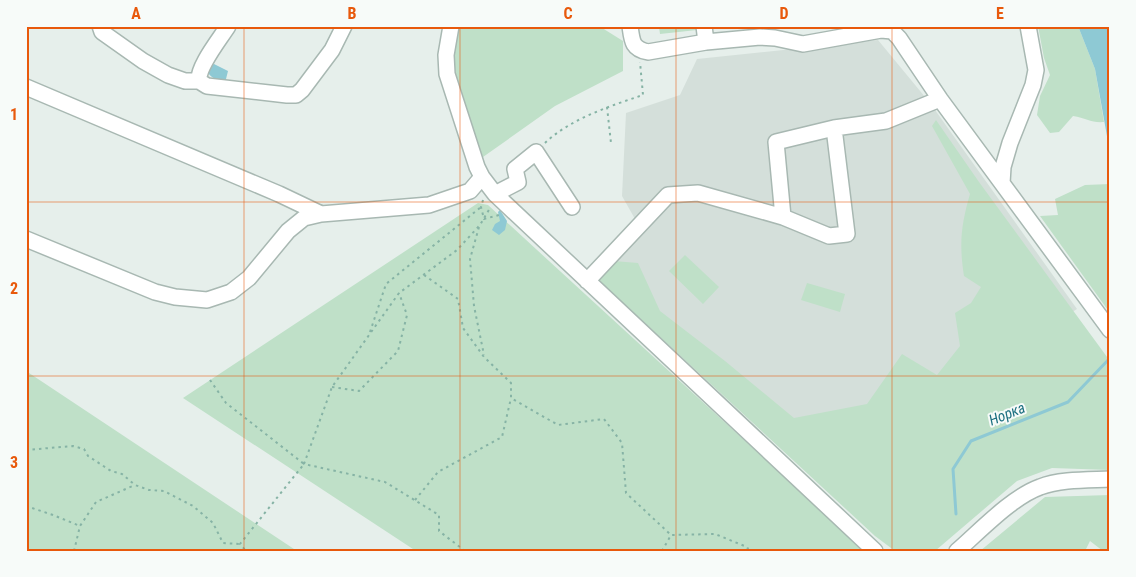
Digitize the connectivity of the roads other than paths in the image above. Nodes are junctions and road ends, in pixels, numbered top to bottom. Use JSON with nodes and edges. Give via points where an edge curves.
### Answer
{"nodes":[{"id":1,"x":100,"y":26,"type":"edge"},
{"id":2,"x":228,"y":26,"type":"edge"},
{"id":3,"x":344,"y":26,"type":"edge"},
{"id":4,"x":451,"y":26,"type":"edge"},
{"id":5,"x":630,"y":26,"type":"edge"},
{"id":6,"x":704,"y":26,"type":"edge"},
{"id":7,"x":1028,"y":26,"type":"edge"},
{"id":8,"x":880,"y":28,"type":"edge"},
{"id":9,"x":706,"y":42,"type":"junction"},
{"id":10,"x":199,"y":81,"type":"junction"},
{"id":11,"x":26,"y":87,"type":"edge"},
{"id":12,"x":940,"y":99,"type":"junction"},
{"id":13,"x":834,"y":128,"type":"junction"},
{"id":14,"x":482,"y":177,"type":"junction"},
{"id":15,"x":1002,"y":183,"type":"junction"},
{"id":16,"x":495,"y":194,"type":"junction"},
{"id":17,"x":572,"y":207,"type":"dead end"},
{"id":18,"x":320,"y":214,"type":"junction"},
{"id":19,"x":784,"y":217,"type":"junction"},
{"id":20,"x":26,"y":239,"type":"edge"},
{"id":21,"x":587,"y":280,"type":"junction"},
{"id":22,"x":1110,"y":330,"type":"edge"},
{"id":23,"x":1110,"y":479,"type":"edge"},
{"id":24,"x":875,"y":551,"type":"edge"},
{"id":25,"x":957,"y":551,"type":"edge"}],
"edges":[{"from":1,"to":10,"type":"street","via":[[102,32],[168,75],[185,81]]},
{"from":2,"to":10,"type":"street","via":[[202,66]]},
{"from":3,"to":10,"type":"street","via":[[332,50],[296,94],[207,86]]},
{"from":4,"to":14,"type":"street","via":[[446,55],[447,74],[464,132]]},
{"from":5,"to":9,"type":"street","via":[[632,42],[639,50],[648,52]]},
{"from":6,"to":9,"type":"street"},
{"from":7,"to":15,"type":"street","via":[[1036,70],[1010,142]]},
{"from":8,"to":9,"type":"street","via":[[802,44],[775,38]]},
{"from":8,"to":12,"type":"street","via":[[892,31],[899,38]]},
{"from":11,"to":18,"type":"street"},
{"from":12,"to":13,"type":"street","via":[[886,122]]},
{"from":12,"to":15,"type":"street"},
{"from":13,"to":19,"type":"street","via":[[776,142]]},
{"from":13,"to":19,"type":"street","via":[[846,234],[829,236]]},
{"from":14,"to":16,"type":"street"},
{"from":14,"to":18,"type":"street","via":[[470,191],[429,205]]},
{"from":15,"to":22,"type":"street"},
{"from":16,"to":17,"type":"street","via":[[518,182],[515,169],[536,152]]},
{"from":16,"to":21,"type":"street"},
{"from":18,"to":20,"type":"street","via":[[304,218],[288,231],[249,278],[231,292],[207,300],[155,292]]},
{"from":19,"to":21,"type":"street","via":[[698,193],[668,195]]},
{"from":21,"to":24,"type":"street"},
{"from":23,"to":25,"type":"street","via":[[1040,486],[1017,499]]}]}
